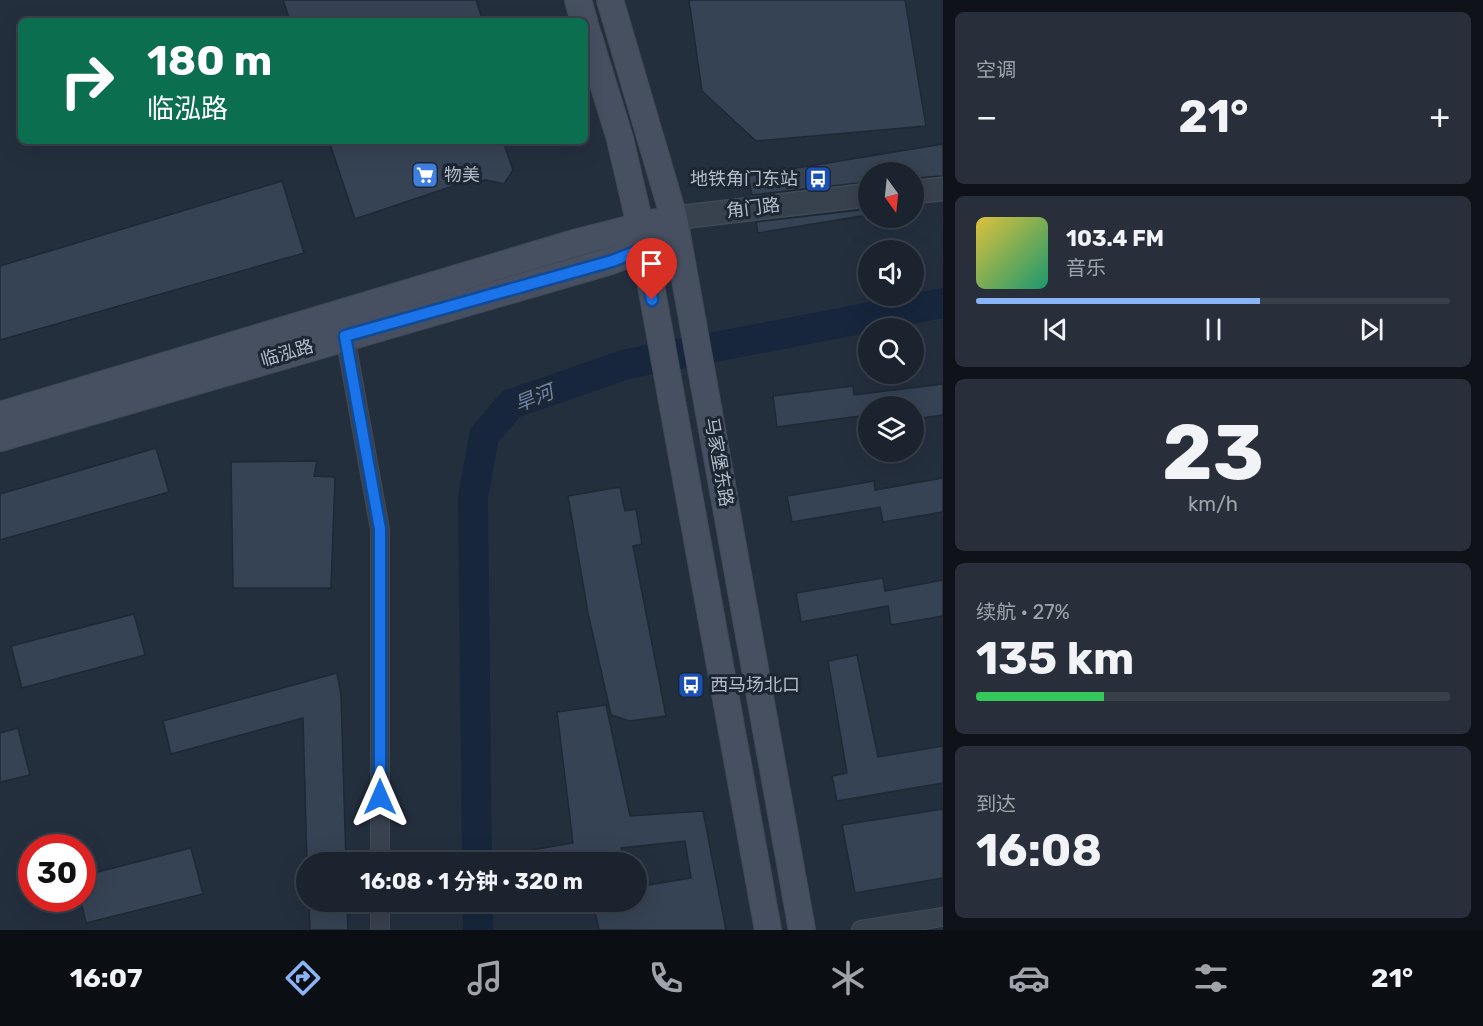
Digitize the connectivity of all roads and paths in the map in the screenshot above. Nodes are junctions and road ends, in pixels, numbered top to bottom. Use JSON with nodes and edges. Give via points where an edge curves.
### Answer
{"nodes":[{"id":1,"x":578,"y":0,"type":"edge"},
{"id":2,"x":610,"y":0,"type":"edge"},
{"id":3,"x":583,"y":18,"type":"edge"},
{"id":4,"x":588,"y":36,"type":"edge"},
{"id":5,"x":943,"y":189,"type":"edge"},
{"id":6,"x":924,"y":191,"type":"edge"},
{"id":7,"x":858,"y":196,"type":"edge"},
{"id":8,"x":674,"y":218,"type":"junction"},
{"id":9,"x":641,"y":237,"type":"junction"},
{"id":10,"x":345,"y":336,"type":"junction"},
{"id":11,"x":0,"y":415,"type":"edge"},
{"id":12,"x":0,"y":438,"type":"edge"},
{"id":13,"x":380,"y":852,"type":"edge"},
{"id":14,"x":380,"y":912,"type":"edge"},
{"id":15,"x":943,"y":917,"type":"edge"},
{"id":16,"x":380,"y":930,"type":"edge"},
{"id":17,"x":768,"y":930,"type":"edge"},
{"id":18,"x":802,"y":930,"type":"edge"},
{"id":19,"x":861,"y":930,"type":"edge"}],
"edges":[{"from":1,"to":3,"type":"main road","name":"马家堡东路"},
{"from":2,"to":8,"type":"main road","name":"马家堡东路"},
{"from":4,"to":9,"type":"main road","name":"马家堡东路","via":[[620,139]]},
{"from":5,"to":6,"type":"street"},
{"from":7,"to":8,"type":"street","name":"角门路"},
{"from":8,"to":9,"type":"main road"},
{"from":8,"to":18,"type":"main road","name":"马家堡东路"},
{"from":9,"to":10,"type":"main road","name":"临泓路","via":[[612,261]]},
{"from":9,"to":11,"type":"main road","name":"临泓路"},
{"from":9,"to":17,"type":"main road","name":"马家堡东路"},
{"from":10,"to":12,"type":"main road","name":"临泓路"},
{"from":10,"to":13,"type":"street","via":[[380,529]]},
{"from":14,"to":16,"type":"street"},
{"from":15,"to":19,"type":"street"}]}
